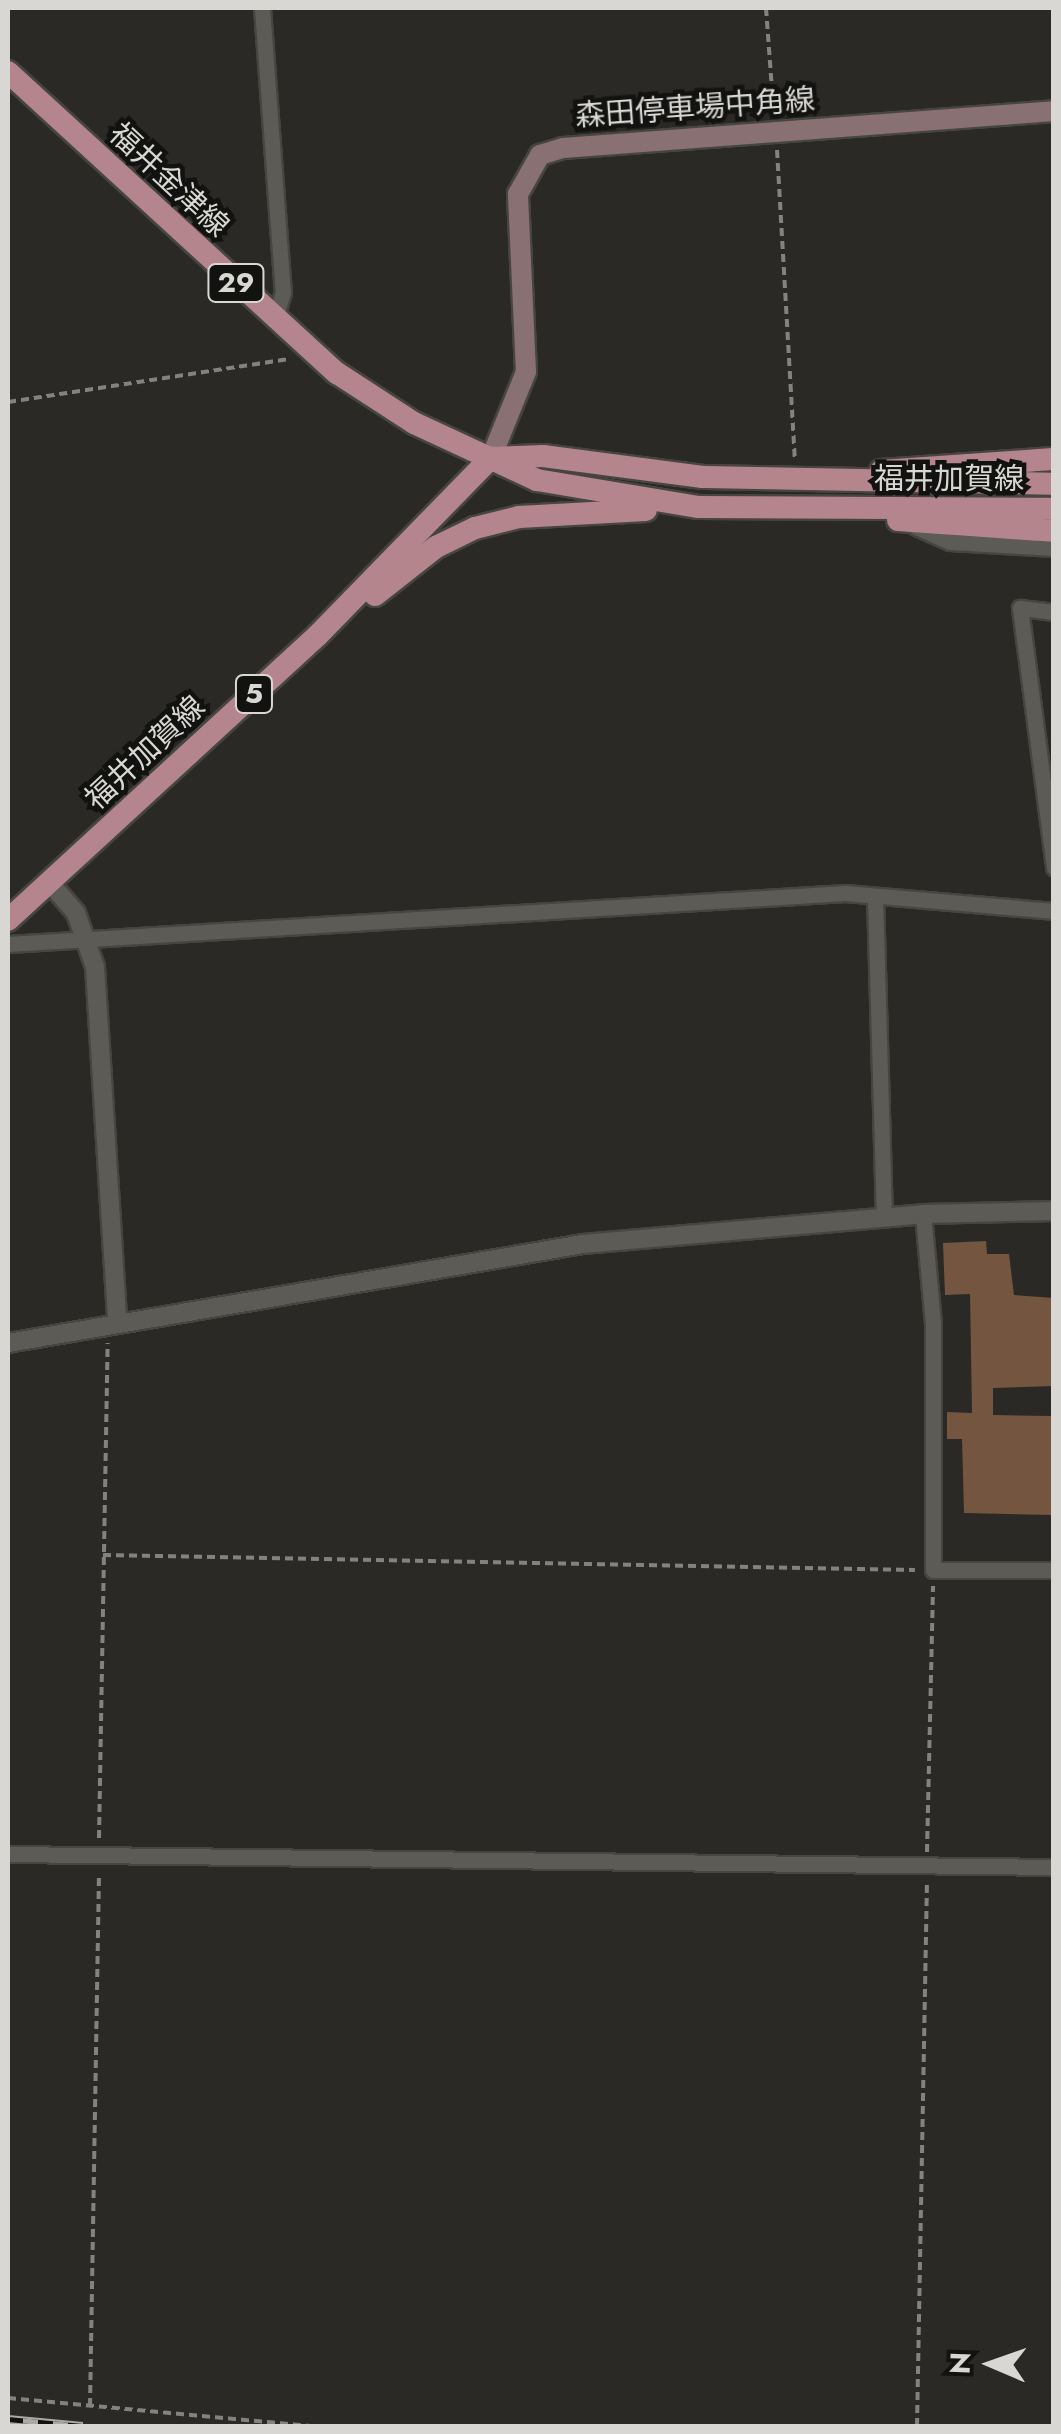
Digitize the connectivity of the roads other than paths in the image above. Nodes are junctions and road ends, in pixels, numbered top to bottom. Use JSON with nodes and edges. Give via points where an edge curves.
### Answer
{"nodes":[{"id":1,"x":262,"y":8,"type":"edge"},
{"id":2,"x":8,"y":72,"type":"edge"},
{"id":3,"x":1054,"y":111,"type":"edge"},
{"id":4,"x":275,"y":319,"type":"junction"},
{"id":5,"x":491,"y":458,"type":"junction"},
{"id":6,"x":1054,"y":459,"type":"edge"},
{"id":7,"x":844,"y":479,"type":"junction"},
{"id":8,"x":1054,"y":484,"type":"edge"},
{"id":9,"x":699,"y":507,"type":"junction"},
{"id":10,"x":855,"y":509,"type":"junction"},
{"id":11,"x":1054,"y":509,"type":"edge"},
{"id":12,"x":903,"y":521,"type":"junction"},
{"id":13,"x":1054,"y":531,"type":"edge"},
{"id":14,"x":1054,"y":548,"type":"edge"},
{"id":15,"x":1054,"y":612,"type":"edge"},
{"id":16,"x":318,"y":635,"type":"junction"},
{"id":17,"x":1054,"y":868,"type":"edge"},
{"id":18,"x":49,"y":882,"type":"junction"},
{"id":19,"x":875,"y":896,"type":"junction"},
{"id":20,"x":1054,"y":911,"type":"edge"},
{"id":21,"x":8,"y":920,"type":"edge"},
{"id":22,"x":87,"y":940,"type":"junction"},
{"id":23,"x":8,"y":944,"type":"edge"},
{"id":24,"x":1054,"y":1211,"type":"edge"},
{"id":25,"x":923,"y":1214,"type":"junction"},
{"id":26,"x":884,"y":1217,"type":"junction"},
{"id":27,"x":117,"y":1321,"type":"junction"},
{"id":28,"x":8,"y":1343,"type":"edge"},
{"id":29,"x":1054,"y":1570,"type":"edge"},
{"id":30,"x":8,"y":1854,"type":"edge"},
{"id":31,"x":1054,"y":1867,"type":"edge"}],
"edges":[{"from":1,"to":4,"type":"street","via":[[283,292]]},
{"from":2,"to":4,"type":"main road","name":"福井金津線","number":"29"},
{"from":3,"to":5,"type":"main road","name":"森田停車場中角線","via":[[563,148],[535,159],[518,194],[526,372]]},
{"from":4,"to":5,"type":"main road","name":"福井金津線","number":"29","via":[[314,355],[414,423]]},
{"from":5,"to":7,"type":"main road","name":"福井加賀線","via":[[543,456],[644,473]]},
{"from":5,"to":9,"type":"main road","name":"福井加賀線","via":[[536,480]]},
{"from":5,"to":16,"type":"main road","name":"福井加賀線","number":"5"},
{"from":6,"to":7,"type":"main road","via":[[903,466]]},
{"from":7,"to":8,"type":"main road","name":"福井加賀線"},
{"from":9,"to":10,"type":"main road","name":"福井加賀線"},
{"from":9,"to":16,"type":"main road","via":[[519,517],[475,528],[436,546]]},
{"from":10,"to":11,"type":"main road","name":"福井加賀線"},
{"from":10,"to":12,"type":"main road"},
{"from":12,"to":13,"type":"main road"},
{"from":12,"to":14,"type":"street","via":[[950,542]]},
{"from":15,"to":17,"type":"street","via":[[1020,608]]},
{"from":16,"to":18,"type":"main road","name":"福井加賀線","number":"5"},
{"from":18,"to":21,"type":"main road","name":"福井加賀線","number":"5"},
{"from":18,"to":22,"type":"street","via":[[76,913]]},
{"from":19,"to":20,"type":"street"},
{"from":19,"to":22,"type":"street"},
{"from":19,"to":26,"type":"street"},
{"from":22,"to":23,"type":"street"},
{"from":22,"to":27,"type":"street"},
{"from":24,"to":25,"type":"street"},
{"from":25,"to":26,"type":"street"},
{"from":25,"to":29,"type":"street","via":[[934,1323],[933,1570]]},
{"from":26,"to":27,"type":"street","via":[[583,1244]]},
{"from":27,"to":28,"type":"street"},
{"from":30,"to":31,"type":"street"}]}
